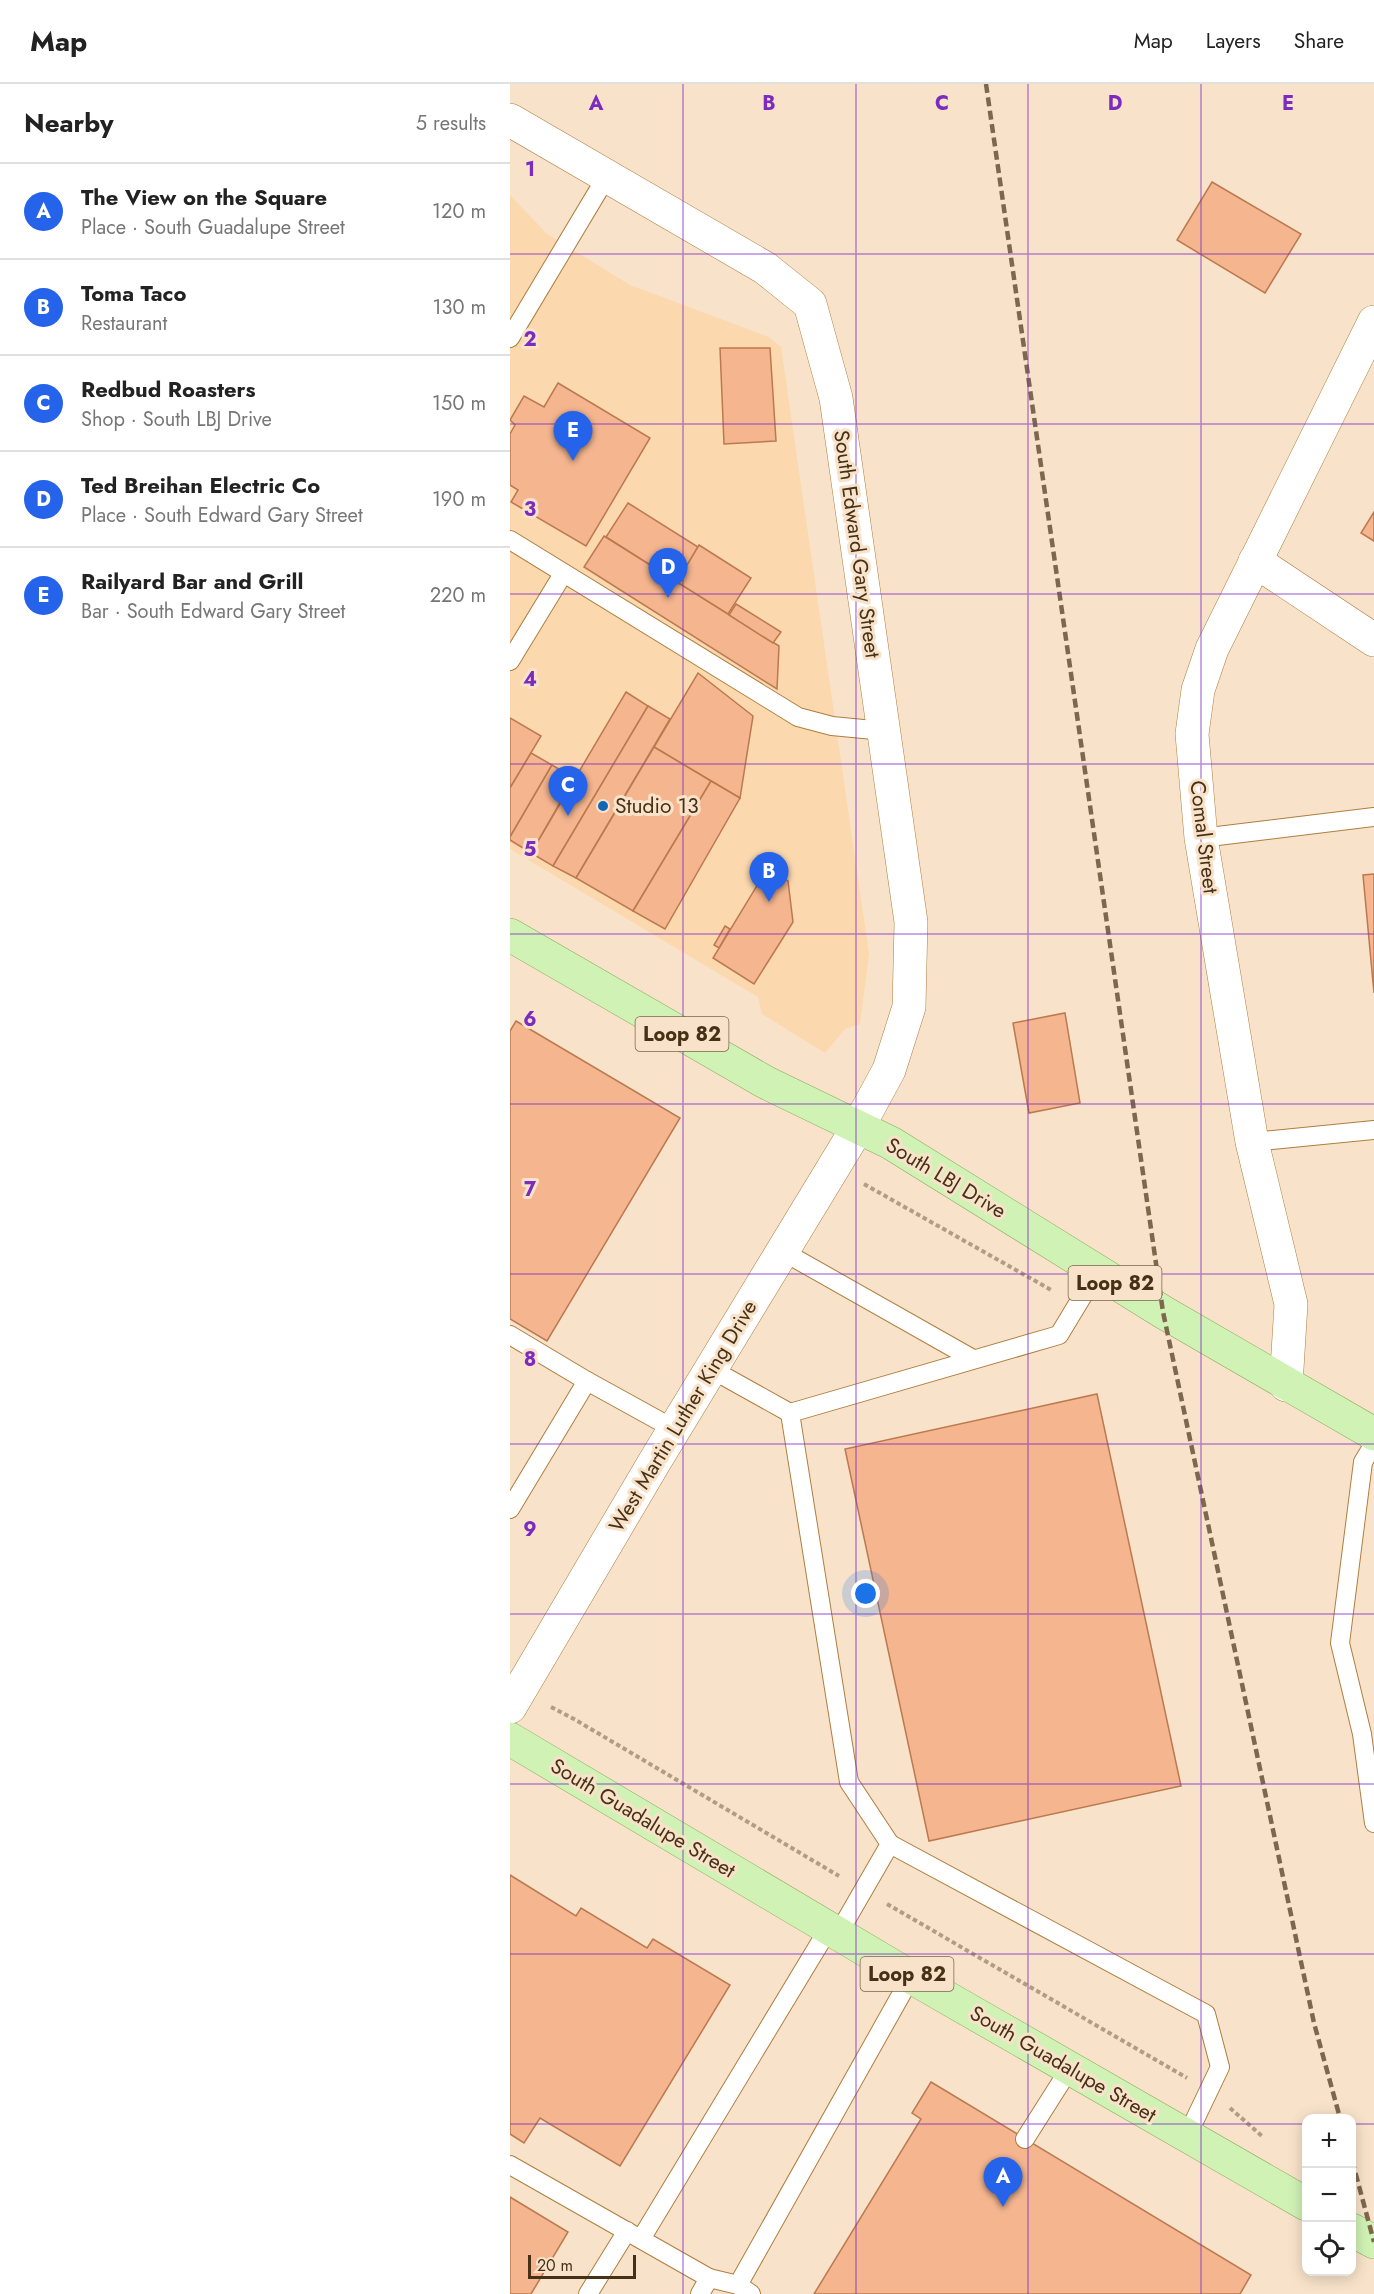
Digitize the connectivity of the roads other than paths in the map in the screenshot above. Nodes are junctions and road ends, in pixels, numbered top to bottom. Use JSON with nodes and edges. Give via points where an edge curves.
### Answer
{"nodes":[{"id":1,"x":510,"y":120,"type":"edge"},
{"id":2,"x":607,"y":176,"type":"junction"},
{"id":3,"x":1374,"y":322,"type":"edge"},
{"id":4,"x":510,"y":338,"type":"edge"},
{"id":5,"x":510,"y":540,"type":"edge"},
{"id":6,"x":1256,"y":561,"type":"junction"},
{"id":7,"x":563,"y":574,"type":"junction"},
{"id":8,"x":1374,"y":640,"type":"edge"},
{"id":9,"x":510,"y":661,"type":"edge"},
{"id":10,"x":884,"y":731,"type":"junction"},
{"id":11,"x":1374,"y":816,"type":"edge"},
{"id":12,"x":1202,"y":838,"type":"junction"},
{"id":13,"x":510,"y":935,"type":"edge"},
{"id":14,"x":858,"y":1127,"type":"junction"},
{"id":15,"x":1374,"y":1130,"type":"edge"},
{"id":16,"x":1252,"y":1142,"type":"junction"},
{"id":17,"x":782,"y":1251,"type":"junction"},
{"id":18,"x":1097,"y":1272,"type":"junction"},
{"id":19,"x":510,"y":1335,"type":"edge"},
{"id":20,"x":974,"y":1359,"type":"junction"},
{"id":21,"x":711,"y":1369,"type":"junction"},
{"id":22,"x":586,"y":1381,"type":"junction"},
{"id":23,"x":1286,"y":1385,"type":"junction"},
{"id":24,"x":790,"y":1413,"type":"junction"},
{"id":25,"x":674,"y":1429,"type":"junction"},
{"id":26,"x":1374,"y":1434,"type":"edge"},
{"id":27,"x":1374,"y":1444,"type":"edge"},
{"id":28,"x":510,"y":1509,"type":"edge"},
{"id":29,"x":510,"y":1707,"type":"edge"},
{"id":30,"x":510,"y":1739,"type":"edge"},
{"id":31,"x":1374,"y":1823,"type":"edge"},
{"id":32,"x":890,"y":1844,"type":"junction"},
{"id":33,"x":834,"y":1931,"type":"junction"},
{"id":34,"x":911,"y":1977,"type":"junction"},
{"id":35,"x":1070,"y":2068,"type":"junction"},
{"id":36,"x":1187,"y":2136,"type":"junction"},
{"id":37,"x":1025,"y":2139,"type":"dead end"},
{"id":38,"x":510,"y":2165,"type":"edge"},
{"id":39,"x":1302,"y":2202,"type":"edge"},
{"id":40,"x":1356,"y":2231,"type":"edge"},
{"id":41,"x":634,"y":2235,"type":"junction"},
{"id":42,"x":1374,"y":2242,"type":"edge"},
{"id":43,"x":709,"y":2278,"type":"junction"},
{"id":44,"x":745,"y":2290,"type":"edge"},
{"id":45,"x":588,"y":2294,"type":"edge"},
{"id":46,"x":700,"y":2294,"type":"edge"}],
"edges":[{"from":1,"to":2,"type":"street","name":"South Edward Gary Street"},
{"from":2,"to":4,"type":"lane"},
{"from":2,"to":10,"type":"street","name":"South Edward Gary Street","via":[[765,268],[810,304],[836,398]]},
{"from":3,"to":6,"type":"street","name":"Comal Street"},
{"from":5,"to":7,"type":"lane"},
{"from":6,"to":8,"type":"street"},
{"from":6,"to":12,"type":"street","name":"Comal Street","via":[[1212,649],[1198,690],[1192,734]]},
{"from":7,"to":9,"type":"lane"},
{"from":7,"to":10,"type":"lane","via":[[798,717],[832,726]]},
{"from":10,"to":14,"type":"street","name":"South Edward Gary Street","via":[[911,922],[909,1006],[889,1070]]},
{"from":11,"to":12,"type":"lane"},
{"from":12,"to":16,"type":"street","name":"Comal Street"},
{"from":13,"to":14,"type":"main road","name":"South LBJ Drive","number":"Loop 82","via":[[765,1082]]},
{"from":14,"to":17,"type":"street","name":"West Martin Luther King Drive"},
{"from":14,"to":18,"type":"main road","name":"South LBJ Drive","number":"Loop 82","via":[[891,1143]]},
{"from":15,"to":16,"type":"lane"},
{"from":16,"to":23,"type":"street","name":"Comal Street","via":[[1291,1304]]},
{"from":17,"to":20,"type":"lane"},
{"from":17,"to":21,"type":"street","name":"West Martin Luther King Drive"},
{"from":18,"to":20,"type":"lane","via":[[1059,1335]]},
{"from":18,"to":23,"type":"main road","name":"South LBJ Drive","number":"Loop 82"},
{"from":19,"to":22,"type":"lane"},
{"from":20,"to":24,"type":"lane"},
{"from":21,"to":24,"type":"lane"},
{"from":21,"to":25,"type":"street","name":"West Martin Luther King Drive"},
{"from":22,"to":25,"type":"lane"},
{"from":22,"to":28,"type":"lane"},
{"from":23,"to":26,"type":"main road","name":"South LBJ Drive","number":"Loop 82"},
{"from":24,"to":32,"type":"lane","via":[[849,1782]]},
{"from":25,"to":29,"type":"street","name":"West Martin Luther King Drive"},
{"from":27,"to":31,"type":"lane","via":[[1363,1462],[1340,1643],[1362,1734]]},
{"from":30,"to":33,"type":"main road","name":"South Guadalupe Street","number":"Loop 82"},
{"from":32,"to":33,"type":"lane"},
{"from":32,"to":36,"type":"lane","via":[[1206,2014],[1220,2067]]},
{"from":33,"to":34,"type":"main road","name":"South Guadalupe Street","number":"Loop 82"},
{"from":33,"to":41,"type":"lane"},
{"from":34,"to":35,"type":"main road","name":"South Guadalupe Street","number":"Loop 82"},
{"from":34,"to":44,"type":"lane"},
{"from":35,"to":36,"type":"main road","name":"South Guadalupe Street","number":"Loop 82"},
{"from":35,"to":37,"type":"lane"},
{"from":36,"to":39,"type":"main road","name":"South Guadalupe Street","number":"Loop 82"},
{"from":38,"to":41,"type":"lane"},
{"from":40,"to":42,"type":"main road"},
{"from":41,"to":43,"type":"lane"},
{"from":41,"to":45,"type":"lane"},
{"from":43,"to":44,"type":"lane"},
{"from":43,"to":46,"type":"lane"}]}
